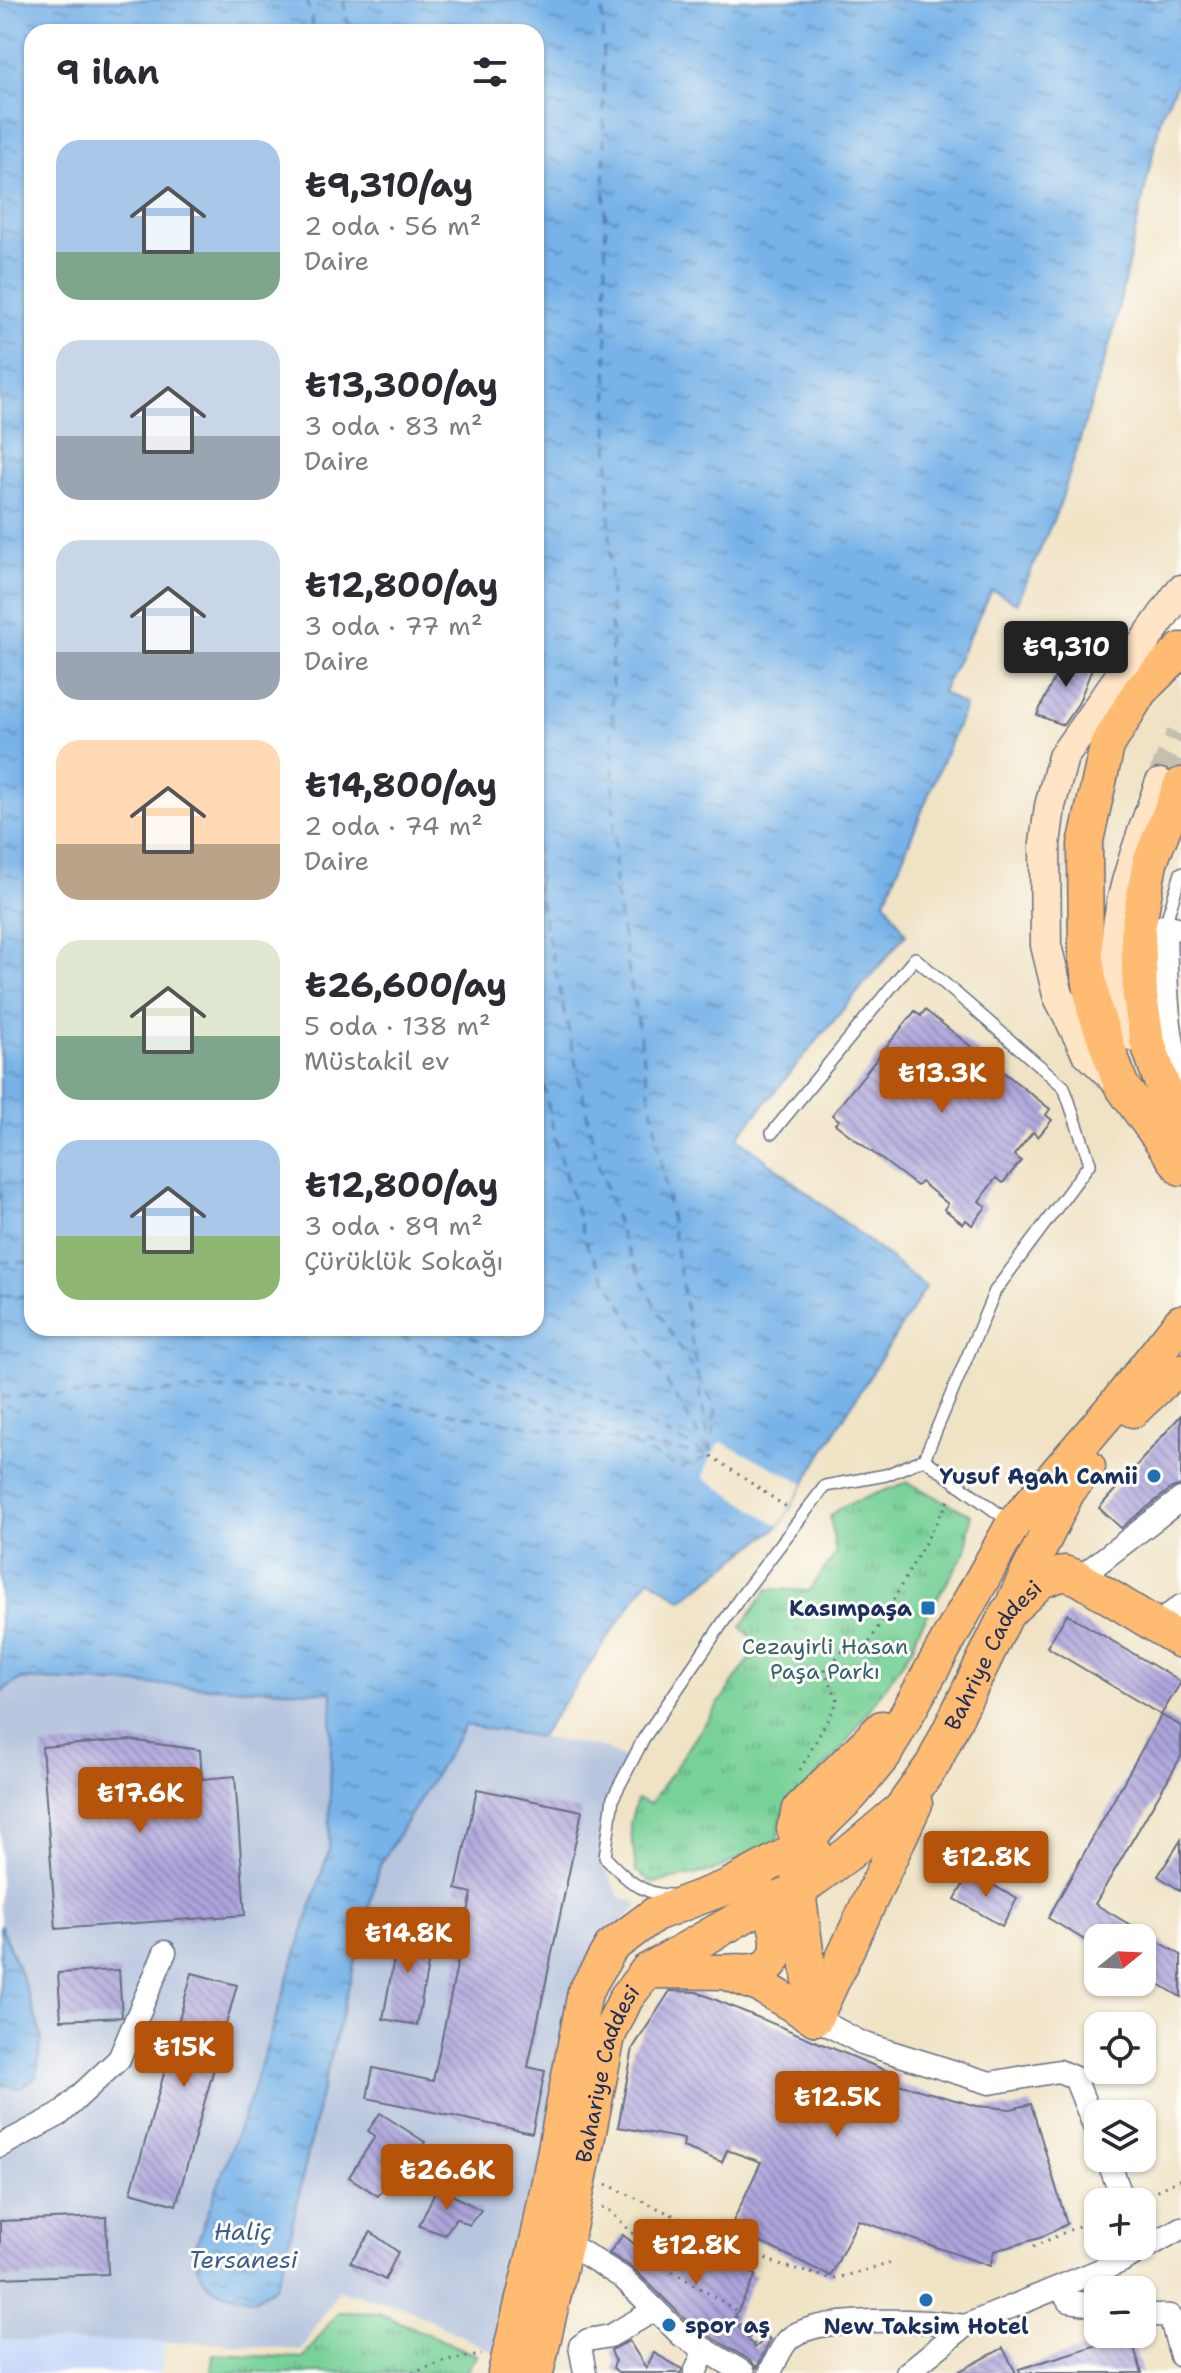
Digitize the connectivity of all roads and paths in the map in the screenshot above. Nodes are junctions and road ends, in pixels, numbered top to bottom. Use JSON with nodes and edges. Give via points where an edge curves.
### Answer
{"nodes":[{"id":1,"x":1181,"y":590,"type":"edge"},
{"id":2,"x":1181,"y":650,"type":"edge"},
{"id":3,"x":1170,"y":784,"type":"tunnel mouth"},
{"id":4,"x":1181,"y":873,"type":"edge"},
{"id":5,"x":1173,"y":927,"type":"edge"},
{"id":6,"x":1181,"y":1079,"type":"edge"},
{"id":7,"x":1121,"y":1085,"type":"junction"},
{"id":8,"x":772,"y":1133,"type":"dead end"},
{"id":9,"x":1181,"y":1143,"type":"edge"},
{"id":10,"x":1181,"y":1168,"type":"edge"},
{"id":11,"x":1181,"y":1322,"type":"edge"},
{"id":12,"x":1181,"y":1371,"type":"edge"},
{"id":13,"x":711,"y":1456,"type":"dead end"},
{"id":14,"x":924,"y":1459,"type":"junction"},
{"id":15,"x":957,"y":1484,"type":"junction"},
{"id":16,"x":1181,"y":1499,"type":"edge"},
{"id":17,"x":802,"y":1517,"type":"junction"},
{"id":18,"x":1013,"y":1524,"type":"junction"},
{"id":19,"x":1079,"y":1578,"type":"junction"},
{"id":20,"x":1007,"y":1613,"type":"junction"},
{"id":21,"x":1173,"y":1624,"type":"edge"},
{"id":22,"x":933,"y":1764,"type":"junction"},
{"id":23,"x":800,"y":1769,"type":"dead end"},
{"id":24,"x":801,"y":1844,"type":"junction"},
{"id":25,"x":848,"y":1854,"type":"junction"},
{"id":26,"x":727,"y":1887,"type":"junction"},
{"id":27,"x":783,"y":1897,"type":"junction"},
{"id":28,"x":165,"y":1952,"type":"dead end"},
{"id":29,"x":647,"y":1971,"type":"junction"},
{"id":30,"x":725,"y":1972,"type":"junction"},
{"id":31,"x":815,"y":2018,"type":"junction"},
{"id":32,"x":1084,"y":2101,"type":"edge"},
{"id":33,"x":0,"y":2146,"type":"edge"},
{"id":34,"x":1181,"y":2179,"type":"edge"},
{"id":35,"x":578,"y":2187,"type":"junction"},
{"id":36,"x":1156,"y":2190,"type":"edge"},
{"id":37,"x":1084,"y":2223,"type":"edge"},
{"id":38,"x":1181,"y":2228,"type":"edge"},
{"id":39,"x":1156,"y":2240,"type":"edge"},
{"id":40,"x":566,"y":2242,"type":"junction"},
{"id":41,"x":1033,"y":2247,"type":"dead end"},
{"id":42,"x":1117,"y":2260,"type":"edge"},
{"id":43,"x":895,"y":2262,"type":"dead end"},
{"id":44,"x":1060,"y":2288,"type":"junction"},
{"id":45,"x":1084,"y":2304,"type":"edge"},
{"id":46,"x":655,"y":2310,"type":"junction"},
{"id":47,"x":1175,"y":2316,"type":"edge"},
{"id":48,"x":957,"y":2333,"type":"junction"},
{"id":49,"x":705,"y":2350,"type":"junction"},
{"id":50,"x":1181,"y":2356,"type":"edge"},
{"id":51,"x":497,"y":2364,"type":"edge"},
{"id":52,"x":536,"y":2370,"type":"edge"},
{"id":53,"x":771,"y":2371,"type":"edge"},
{"id":54,"x":412,"y":2373,"type":"edge"},
{"id":55,"x":585,"y":2373,"type":"edge"},
{"id":56,"x":695,"y":2373,"type":"edge"},
{"id":57,"x":744,"y":2373,"type":"edge"},
{"id":58,"x":907,"y":2373,"type":"edge"},
{"id":59,"x":918,"y":2373,"type":"edge"}],
"edges":[{"from":1,"to":7,"type":"street","via":[[1063,757],[1045,844],[1046,945],[1058,995],[1086,1051]]},
{"from":2,"to":7,"type":"main road","via":[[1140,691],[1107,746],[1085,845],[1086,959],[1094,1008]]},
{"from":3,"to":9,"type":"main road","via":[[1138,929],[1140,997],[1147,1040]]},
{"from":4,"to":5,"type":"lane"},
{"from":5,"to":6,"type":"street","via":[[1167,1003]]},
{"from":7,"to":10,"type":"main road"},
{"from":8,"to":14,"type":"lane","via":[[915,958],[1064,1087],[1090,1163],[995,1291]]},
{"from":11,"to":18,"type":"main road"},
{"from":12,"to":20,"type":"main road","via":[[1139,1403],[1068,1491]]},
{"from":13,"to":17,"type":"path"},
{"from":14,"to":15,"type":"lane"},
{"from":14,"to":17,"type":"lane","via":[[886,1475],[825,1486]]},
{"from":15,"to":18,"type":"lane"},
{"from":15,"to":23,"type":"path","via":[[868,1645],[845,1649],[825,1670],[838,1701]]},
{"from":16,"to":19,"type":"street"},
{"from":17,"to":26,"type":"lane","via":[[644,1738],[613,1798],[605,1857],[628,1882],[657,1895],[701,1894]]},
{"from":18,"to":24,"type":"main road","via":[[884,1755]]},
{"from":19,"to":20,"type":"main road","name":"Bahriye Caddesi","via":[[1064,1573],[1041,1581]]},
{"from":19,"to":21,"type":"main road","name":"Bahriye Caddesi"},
{"from":20,"to":22,"type":"main road","name":"Bahriye Caddesi"},
{"from":22,"to":25,"type":"main road","name":"Bahriye Caddesi","via":[[901,1809]]},
{"from":22,"to":31,"type":"main road"},
{"from":24,"to":25,"type":"main road","via":[[817,1854]]},
{"from":24,"to":26,"type":"main road"},
{"from":24,"to":27,"type":"main road"},
{"from":25,"to":27,"type":"main road","name":"Bahariye Caddesi"},
{"from":26,"to":27,"type":"main road"},
{"from":26,"to":51,"type":"main road","via":[[655,1914],[611,1947],[585,1992],[539,2233]]},
{"from":27,"to":29,"type":"main road","name":"Bahariye Caddesi"},
{"from":27,"to":30,"type":"main road","via":[[776,1955],[759,1970]]},
{"from":27,"to":31,"type":"main road"},
{"from":28,"to":33,"type":"street","via":[[119,2059],[59,2115]]},
{"from":29,"to":30,"type":"main road"},
{"from":29,"to":35,"type":"main road","name":"Bahariye Caddesi","via":[[626,1998],[608,2036]]},
{"from":30,"to":31,"type":"main road"},
{"from":31,"to":32,"type":"street","via":[[862,2043],[990,2083],[1059,2071],[1075,2078]]},
{"from":34,"to":36,"type":"path"},
{"from":35,"to":40,"type":"main road","name":"Bahariye Caddesi"},
{"from":35,"to":43,"type":"path","via":[[782,2266],[834,2279]]},
{"from":35,"to":53,"type":"path","via":[[670,2270],[734,2309]]},
{"from":37,"to":41,"type":"path"},
{"from":38,"to":39,"type":"street"},
{"from":40,"to":46,"type":"street","via":[[623,2278]]},
{"from":40,"to":52,"type":"main road","name":"Bahariye Caddesi"},
{"from":42,"to":44,"type":"street"},
{"from":44,"to":45,"type":"street","via":[[1069,2301]]},
{"from":44,"to":48,"type":"street"},
{"from":46,"to":49,"type":"street"},
{"from":46,"to":55,"type":"street","via":[[580,2346]]},
{"from":47,"to":50,"type":"street"},
{"from":48,"to":53,"type":"street","via":[[885,2320],[809,2328],[789,2339]]},
{"from":48,"to":58,"type":"street"},
{"from":48,"to":59,"type":"street"},
{"from":49,"to":56,"type":"street"},
{"from":49,"to":57,"type":"street"},
{"from":51,"to":54,"type":"path","via":[[447,2360]]}]}
